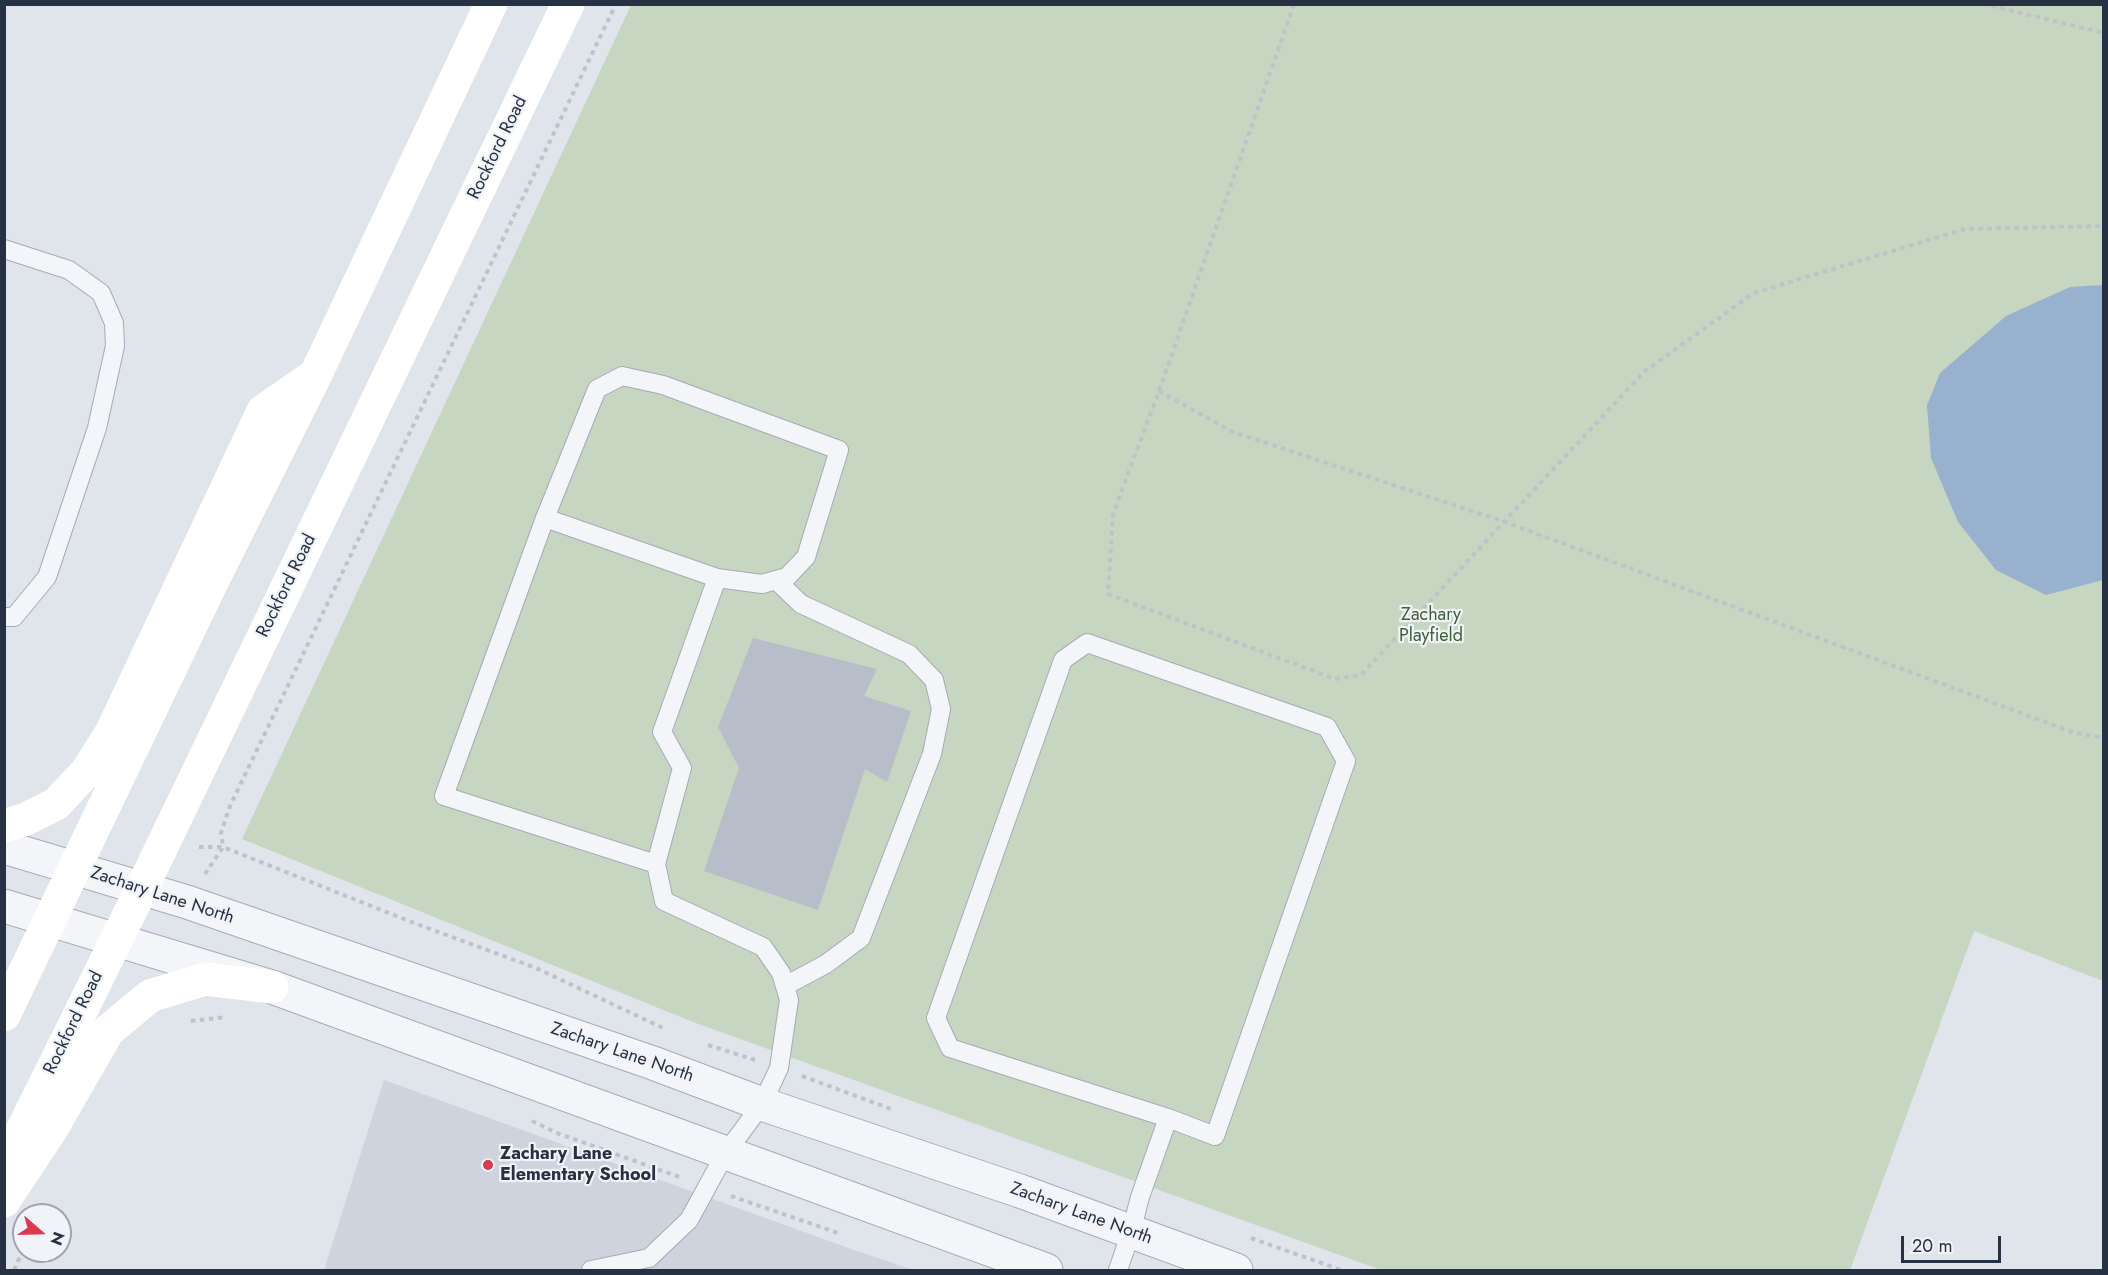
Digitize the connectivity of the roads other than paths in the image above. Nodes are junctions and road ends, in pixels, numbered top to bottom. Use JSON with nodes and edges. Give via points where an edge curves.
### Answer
{"nodes":[{"id":1,"x":491,"y":4,"type":"edge"},
{"id":2,"x":568,"y":4,"type":"edge"},
{"id":3,"x":4,"y":249,"type":"edge"},
{"id":4,"x":316,"y":374,"type":"junction"},
{"id":5,"x":545,"y":518,"type":"junction"},
{"id":6,"x":717,"y":578,"type":"junction"},
{"id":7,"x":776,"y":580,"type":"junction"},
{"id":8,"x":4,"y":617,"type":"edge"},
{"id":9,"x":4,"y":826,"type":"edge"},
{"id":10,"x":4,"y":847,"type":"edge"},
{"id":11,"x":656,"y":864,"type":"junction"},
{"id":12,"x":75,"y":868,"type":"junction"},
{"id":13,"x":142,"y":888,"type":"junction"},
{"id":14,"x":4,"y":906,"type":"edge"},
{"id":15,"x":50,"y":920,"type":"junction"},
{"id":16,"x":116,"y":940,"type":"junction"},
{"id":17,"x":785,"y":986,"type":"junction"},
{"id":18,"x":272,"y":987,"type":"junction"},
{"id":19,"x":4,"y":1015,"type":"edge"},
{"id":20,"x":762,"y":1104,"type":"junction"},
{"id":21,"x":1168,"y":1118,"type":"junction"},
{"id":22,"x":725,"y":1154,"type":"junction"},
{"id":23,"x":4,"y":1167,"type":"edge"},
{"id":24,"x":4,"y":1201,"type":"edge"},
{"id":25,"x":1131,"y":1232,"type":"junction"},
{"id":26,"x":591,"y":1270,"type":"edge"},
{"id":27,"x":1046,"y":1270,"type":"edge"},
{"id":28,"x":1118,"y":1270,"type":"edge"},
{"id":29,"x":1236,"y":1270,"type":"edge"}],
"edges":[{"from":1,"to":4,"type":"main road"},
{"from":2,"to":13,"type":"main road","name":"Rockford Road"},
{"from":3,"to":8,"type":"lane","via":[[69,270],[101,293],[114,323],[115,346],[97,428],[47,577],[14,617]]},
{"from":4,"to":9,"type":"main road","via":[[262,411],[111,733],[87,771],[56,804]]},
{"from":4,"to":12,"type":"main road"},
{"from":5,"to":6,"type":"lane"},
{"from":5,"to":7,"type":"lane","via":[[597,389],[622,376],[663,385],[839,450],[806,556],[787,577]]},
{"from":5,"to":11,"type":"lane","via":[[444,796]]},
{"from":6,"to":7,"type":"lane","via":[[762,584]]},
{"from":6,"to":11,"type":"lane","via":[[662,732],[682,768]]},
{"from":7,"to":17,"type":"lane","via":[[801,604],[909,654],[934,680],[941,710],[932,754],[861,938],[826,964]]},
{"from":10,"to":12,"type":"street","name":"Zachary Lane North"},
{"from":11,"to":17,"type":"lane","via":[[664,901],[763,947],[782,973]]},
{"from":12,"to":13,"type":"street","name":"Zachary Lane North"},
{"from":12,"to":15,"type":"main road"},
{"from":13,"to":16,"type":"main road","name":"Rockford Road"},
{"from":13,"to":20,"type":"street","name":"Zachary Lane North","via":[[642,1059]]},
{"from":14,"to":15,"type":"street"},
{"from":15,"to":16,"type":"street"},
{"from":15,"to":19,"type":"main road"},
{"from":16,"to":18,"type":"street"},
{"from":16,"to":23,"type":"main road","name":"Rockford Road"},
{"from":17,"to":20,"type":"lane","via":[[789,1000],[779,1068]]},
{"from":18,"to":22,"type":"street"},
{"from":18,"to":24,"type":"main road","via":[[205,979],[150,996],[108,1031],[51,1130]]},
{"from":20,"to":22,"type":"lane"},
{"from":20,"to":25,"type":"street","name":"Zachary Lane North"},
{"from":21,"to":21,"type":"lane","via":[[1215,1136],[1346,761],[1328,728],[1087,643],[1063,660],[936,1018],[950,1048]]},
{"from":21,"to":25,"type":"lane"},
{"from":22,"to":26,"type":"lane","via":[[689,1220],[649,1258]]},
{"from":22,"to":27,"type":"street"},
{"from":25,"to":28,"type":"lane"},
{"from":25,"to":29,"type":"street","name":"Zachary Lane North"}]}
